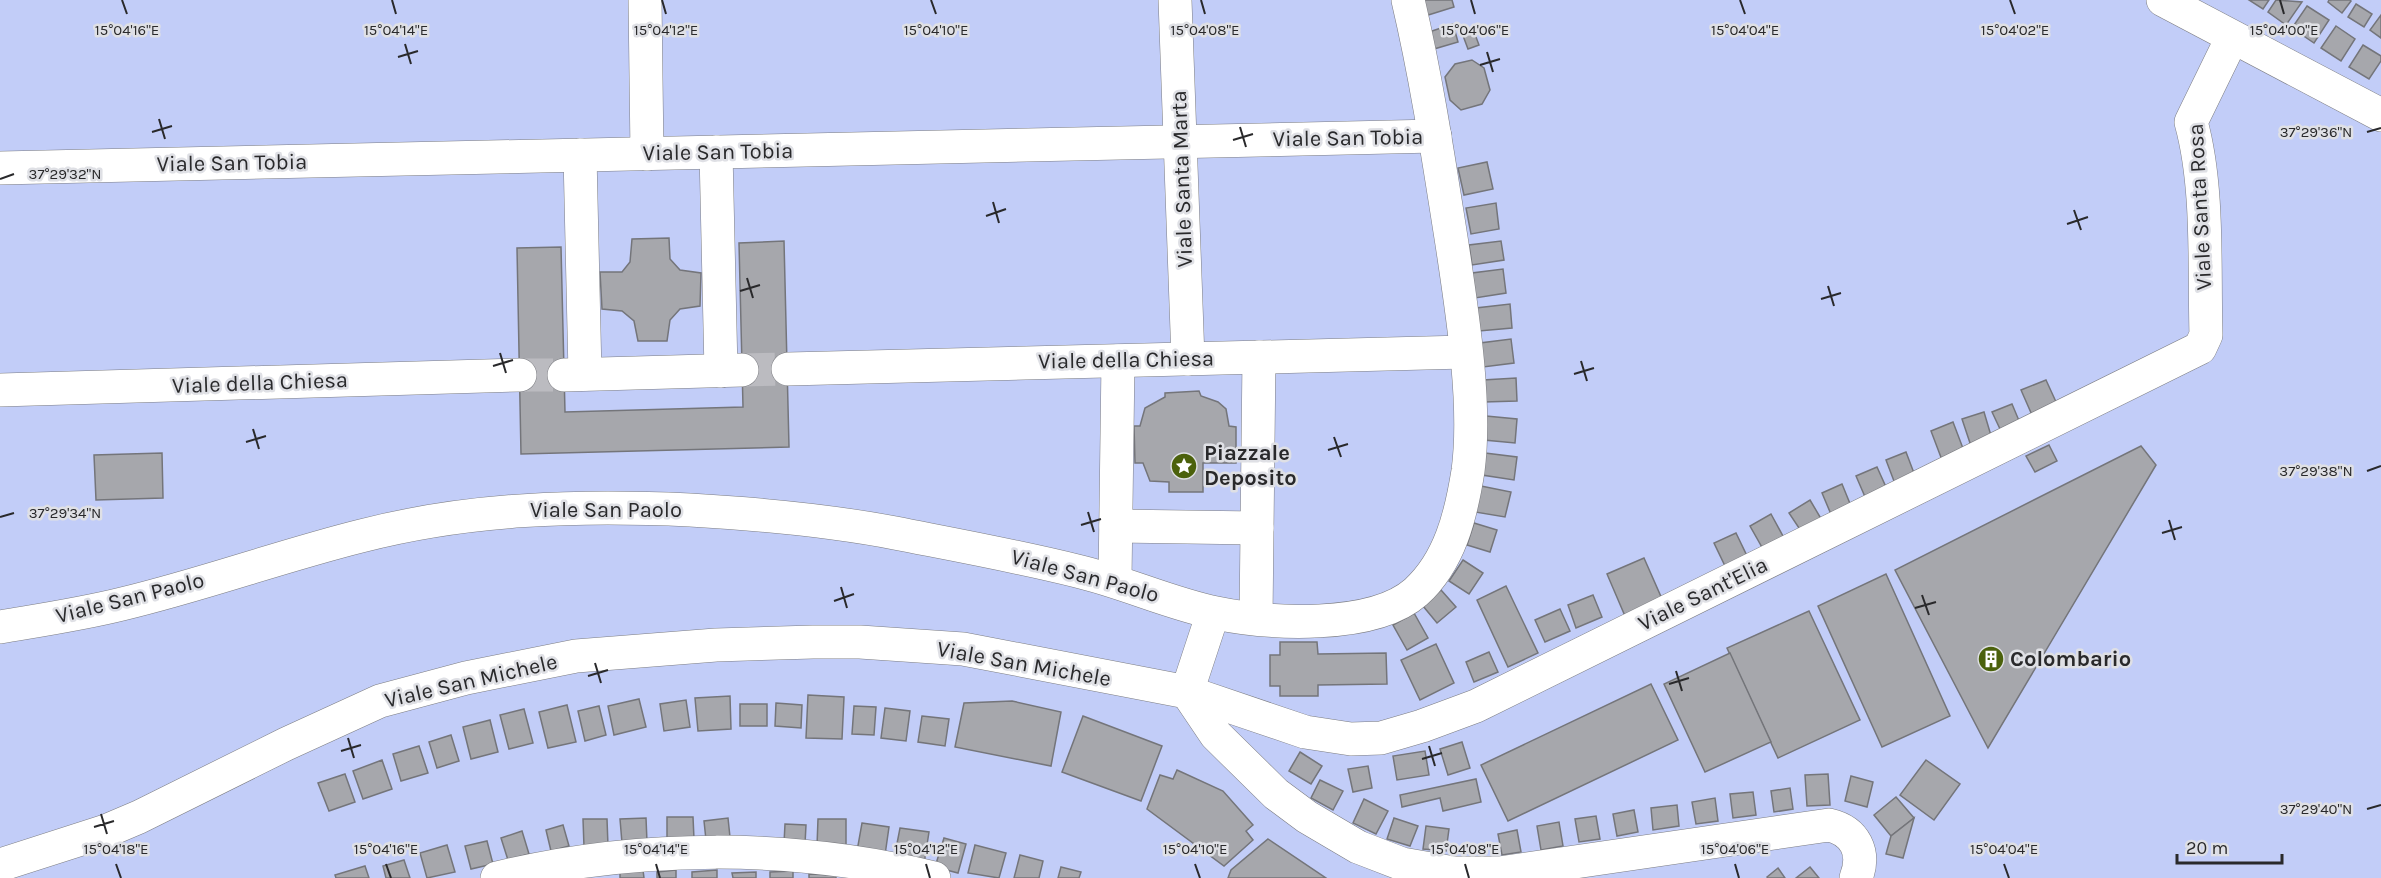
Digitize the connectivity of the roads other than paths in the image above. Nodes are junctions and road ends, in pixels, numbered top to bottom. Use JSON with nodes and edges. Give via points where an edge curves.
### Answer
{"nodes":[{"id":1,"x":645,"y":0,"type":"edge"},
{"id":2,"x":1175,"y":0,"type":"edge"},
{"id":3,"x":1408,"y":0,"type":"edge"},
{"id":4,"x":2163,"y":0,"type":"edge"},
{"id":5,"x":2232,"y":38,"type":"junction"},
{"id":6,"x":2381,"y":115,"type":"edge"},
{"id":7,"x":1435,"y":136,"type":"junction"},
{"id":8,"x":1180,"y":142,"type":"junction"},
{"id":9,"x":716,"y":152,"type":"junction"},
{"id":10,"x":647,"y":154,"type":"junction"},
{"id":11,"x":580,"y":155,"type":"junction"},
{"id":12,"x":0,"y":168,"type":"edge"},
{"id":13,"x":2200,"y":348,"type":"joint"},
{"id":14,"x":1465,"y":352,"type":"junction"},
{"id":15,"x":1259,"y":357,"type":"junction"},
{"id":16,"x":1188,"y":359,"type":"junction"},
{"id":17,"x":1118,"y":361,"type":"junction"},
{"id":18,"x":788,"y":369,"type":"tunnel mouth"},
{"id":19,"x":520,"y":375,"type":"tunnel mouth"},
{"id":20,"x":0,"y":390,"type":"edge"},
{"id":21,"x":1116,"y":526,"type":"junction"},
{"id":22,"x":1257,"y":528,"type":"junction"},
{"id":23,"x":1115,"y":580,"type":"junction"},
{"id":24,"x":1213,"y":613,"type":"junction"},
{"id":25,"x":1256,"y":618,"type":"junction"},
{"id":26,"x":0,"y":627,"type":"edge"},
{"id":27,"x":1187,"y":692,"type":"junction"},
{"id":28,"x":0,"y":865,"type":"edge"},
{"id":29,"x":1560,"y":871,"type":"edge"},
{"id":30,"x":497,"y":878,"type":"edge"},
{"id":31,"x":934,"y":878,"type":"edge"},
{"id":32,"x":1856,"y":878,"type":"edge"}],
"edges":[{"from":1,"to":10,"type":"street"},
{"from":2,"to":8,"type":"street","name":"Viale Santa Marta"},
{"from":3,"to":7,"type":"street","name":"Viale San Paolo"},
{"from":4,"to":5,"type":"street"},
{"from":5,"to":6,"type":"street"},
{"from":5,"to":13,"type":"street","name":"Viale Santa Rosa","via":[[2191,122],[2198,148],[2204,255],[2206,335]]},
{"from":7,"to":8,"type":"street","name":"Viale San Tobia"},
{"from":7,"to":14,"type":"street","name":"Viale San Paolo"},
{"from":8,"to":9,"type":"street","name":"Viale San Tobia"},
{"from":8,"to":16,"type":"street","name":"Viale Santa Marta"},
{"from":9,"to":10,"type":"street","name":"Viale San Tobia"},
{"from":9,"to":11,"type":"street","via":[[731,370],[575,374]]},
{"from":10,"to":11,"type":"street","name":"Viale San Tobia"},
{"from":11,"to":12,"type":"street","name":"Viale San Tobia"},
{"from":13,"to":27,"type":"street","name":"Viale Sant'Elia","via":[[1476,706],[1422,726],[1381,738],[1339,738],[1305,732]]},
{"from":14,"to":15,"type":"street","name":"Viale della Chiesa"},
{"from":14,"to":25,"type":"street","name":"Viale San Paolo","via":[[1470,427],[1468,468],[1452,538],[1434,572],[1399,604],[1377,614],[1354,618]]},
{"from":15,"to":16,"type":"street","name":"Viale della Chiesa"},
{"from":15,"to":22,"type":"street"},
{"from":16,"to":17,"type":"street","name":"Viale della Chiesa"},
{"from":17,"to":18,"type":"street","name":"Viale della Chiesa"},
{"from":17,"to":21,"type":"street"},
{"from":19,"to":20,"type":"street","name":"Viale della Chiesa"},
{"from":21,"to":22,"type":"street"},
{"from":21,"to":23,"type":"street"},
{"from":22,"to":25,"type":"street"},
{"from":23,"to":24,"type":"street","name":"Viale San Paolo"},
{"from":23,"to":26,"type":"street","name":"Viale San Paolo","via":[[849,524],[782,516],[596,506],[541,508],[483,513],[361,535],[124,604]]},
{"from":24,"to":25,"type":"street","name":"Viale San Paolo"},
{"from":24,"to":27,"type":"street"},
{"from":27,"to":28,"type":"street","name":"Viale San Michele","via":[[963,649],[860,642],[717,645],[576,656],[466,678],[380,701],[139,817]]},
{"from":27,"to":29,"type":"street","via":[[1216,735],[1276,794],[1358,847],[1402,864],[1454,873]]},
{"from":29,"to":32,"type":"street","via":[[1828,825],[1843,828],[1855,841],[1860,859]]},
{"from":30,"to":31,"type":"street","via":[[629,857],[703,853],[843,861]]}]}
